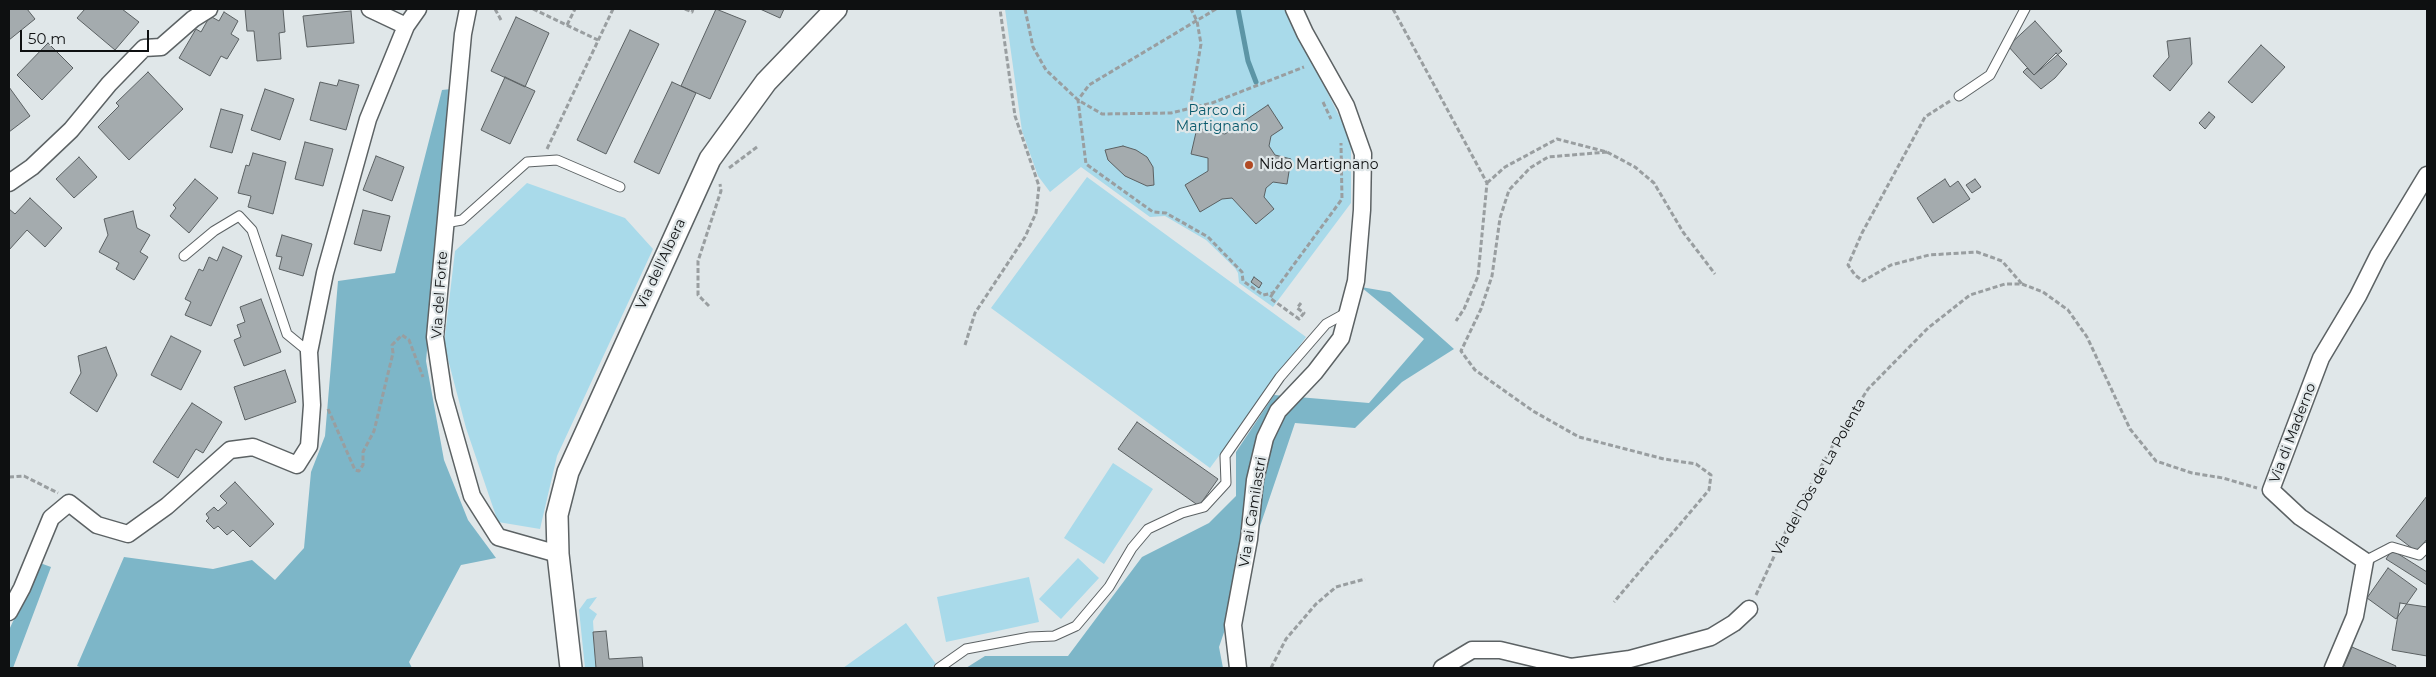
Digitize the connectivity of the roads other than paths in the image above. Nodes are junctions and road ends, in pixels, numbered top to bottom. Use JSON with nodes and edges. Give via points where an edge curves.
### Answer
{"nodes":[{"id":1,"x":209,"y":9,"type":"edge"},
{"id":2,"x":370,"y":9,"type":"edge"},
{"id":3,"x":418,"y":9,"type":"edge"},
{"id":4,"x":468,"y":9,"type":"edge"},
{"id":5,"x":836,"y":9,"type":"edge"},
{"id":6,"x":1294,"y":9,"type":"edge"},
{"id":7,"x":2025,"y":9,"type":"edge"},
{"id":8,"x":406,"y":26,"type":"junction"},
{"id":9,"x":1959,"y":96,"type":"road end"},
{"id":10,"x":2427,"y":174,"type":"edge"},
{"id":11,"x":9,"y":183,"type":"edge"},
{"id":12,"x":620,"y":187,"type":"dead end"},
{"id":13,"x":446,"y":222,"type":"junction"},
{"id":14,"x":184,"y":256,"type":"dead end"},
{"id":15,"x":1346,"y":312,"type":"junction"},
{"id":16,"x":309,"y":352,"type":"junction"},
{"id":17,"x":2427,"y":547,"type":"edge"},
{"id":18,"x":558,"y":554,"type":"junction"},
{"id":19,"x":2365,"y":561,"type":"junction"},
{"id":20,"x":1749,"y":609,"type":"road end"},
{"id":21,"x":9,"y":612,"type":"edge"},
{"id":22,"x":572,"y":668,"type":"edge"},
{"id":23,"x":939,"y":668,"type":"edge"},
{"id":24,"x":1238,"y":668,"type":"edge"},
{"id":25,"x":1442,"y":668,"type":"edge"},
{"id":26,"x":1571,"y":668,"type":"edge"},
{"id":27,"x":2333,"y":668,"type":"edge"}],
"edges":[{"from":1,"to":11,"type":"street","via":[[161,47],[144,48],[71,130],[32,168]]},
{"from":2,"to":8,"type":"street"},
{"from":3,"to":8,"type":"street"},
{"from":4,"to":13,"type":"street","name":"Via del Forte"},
{"from":5,"to":18,"type":"street","name":"Via dell'Albera","via":[[766,82],[710,159],[568,472],[557,515]]},
{"from":6,"to":15,"type":"street","name":"Via ai Camilastri","via":[[1346,106],[1363,154],[1356,281]]},
{"from":7,"to":9,"type":"lane","via":[[1990,75]]},
{"from":8,"to":16,"type":"street","via":[[368,119],[325,273]]},
{"from":10,"to":19,"type":"street","name":"Via di Maderno","via":[[2321,358],[2271,490],[2300,517]]},
{"from":12,"to":13,"type":"lane","via":[[557,160],[527,162],[462,220]]},
{"from":13,"to":18,"type":"street","name":"Via del Forte","via":[[435,337],[444,397],[472,496],[498,537]]},
{"from":14,"to":16,"type":"lane","via":[[214,231],[239,216],[252,230],[287,334]]},
{"from":15,"to":23,"type":"lane","via":[[1326,324],[1269,393],[1225,456],[1226,483],[1204,506],[1148,529],[1132,548],[1109,587],[1076,626],[1054,636],[1030,637],[966,649]]},
{"from":15,"to":24,"type":"street","name":"Via ai Camilastri","via":[[1341,338],[1315,372],[1278,411],[1265,438],[1233,625]]},
{"from":16,"to":21,"type":"street","via":[[312,405],[309,446],[297,465],[253,447],[230,450],[167,506],[128,534],[97,525],[69,503],[52,518]]},
{"from":17,"to":19,"type":"lane","via":[[2419,555],[2392,547]]},
{"from":18,"to":22,"type":"street","name":"Via dell'Albera"},
{"from":19,"to":27,"type":"street","via":[[2355,616]]},
{"from":20,"to":26,"type":"street","via":[[1734,623],[1710,637],[1630,659]]},
{"from":25,"to":26,"type":"street","via":[[1472,650],[1500,650]]}]}
